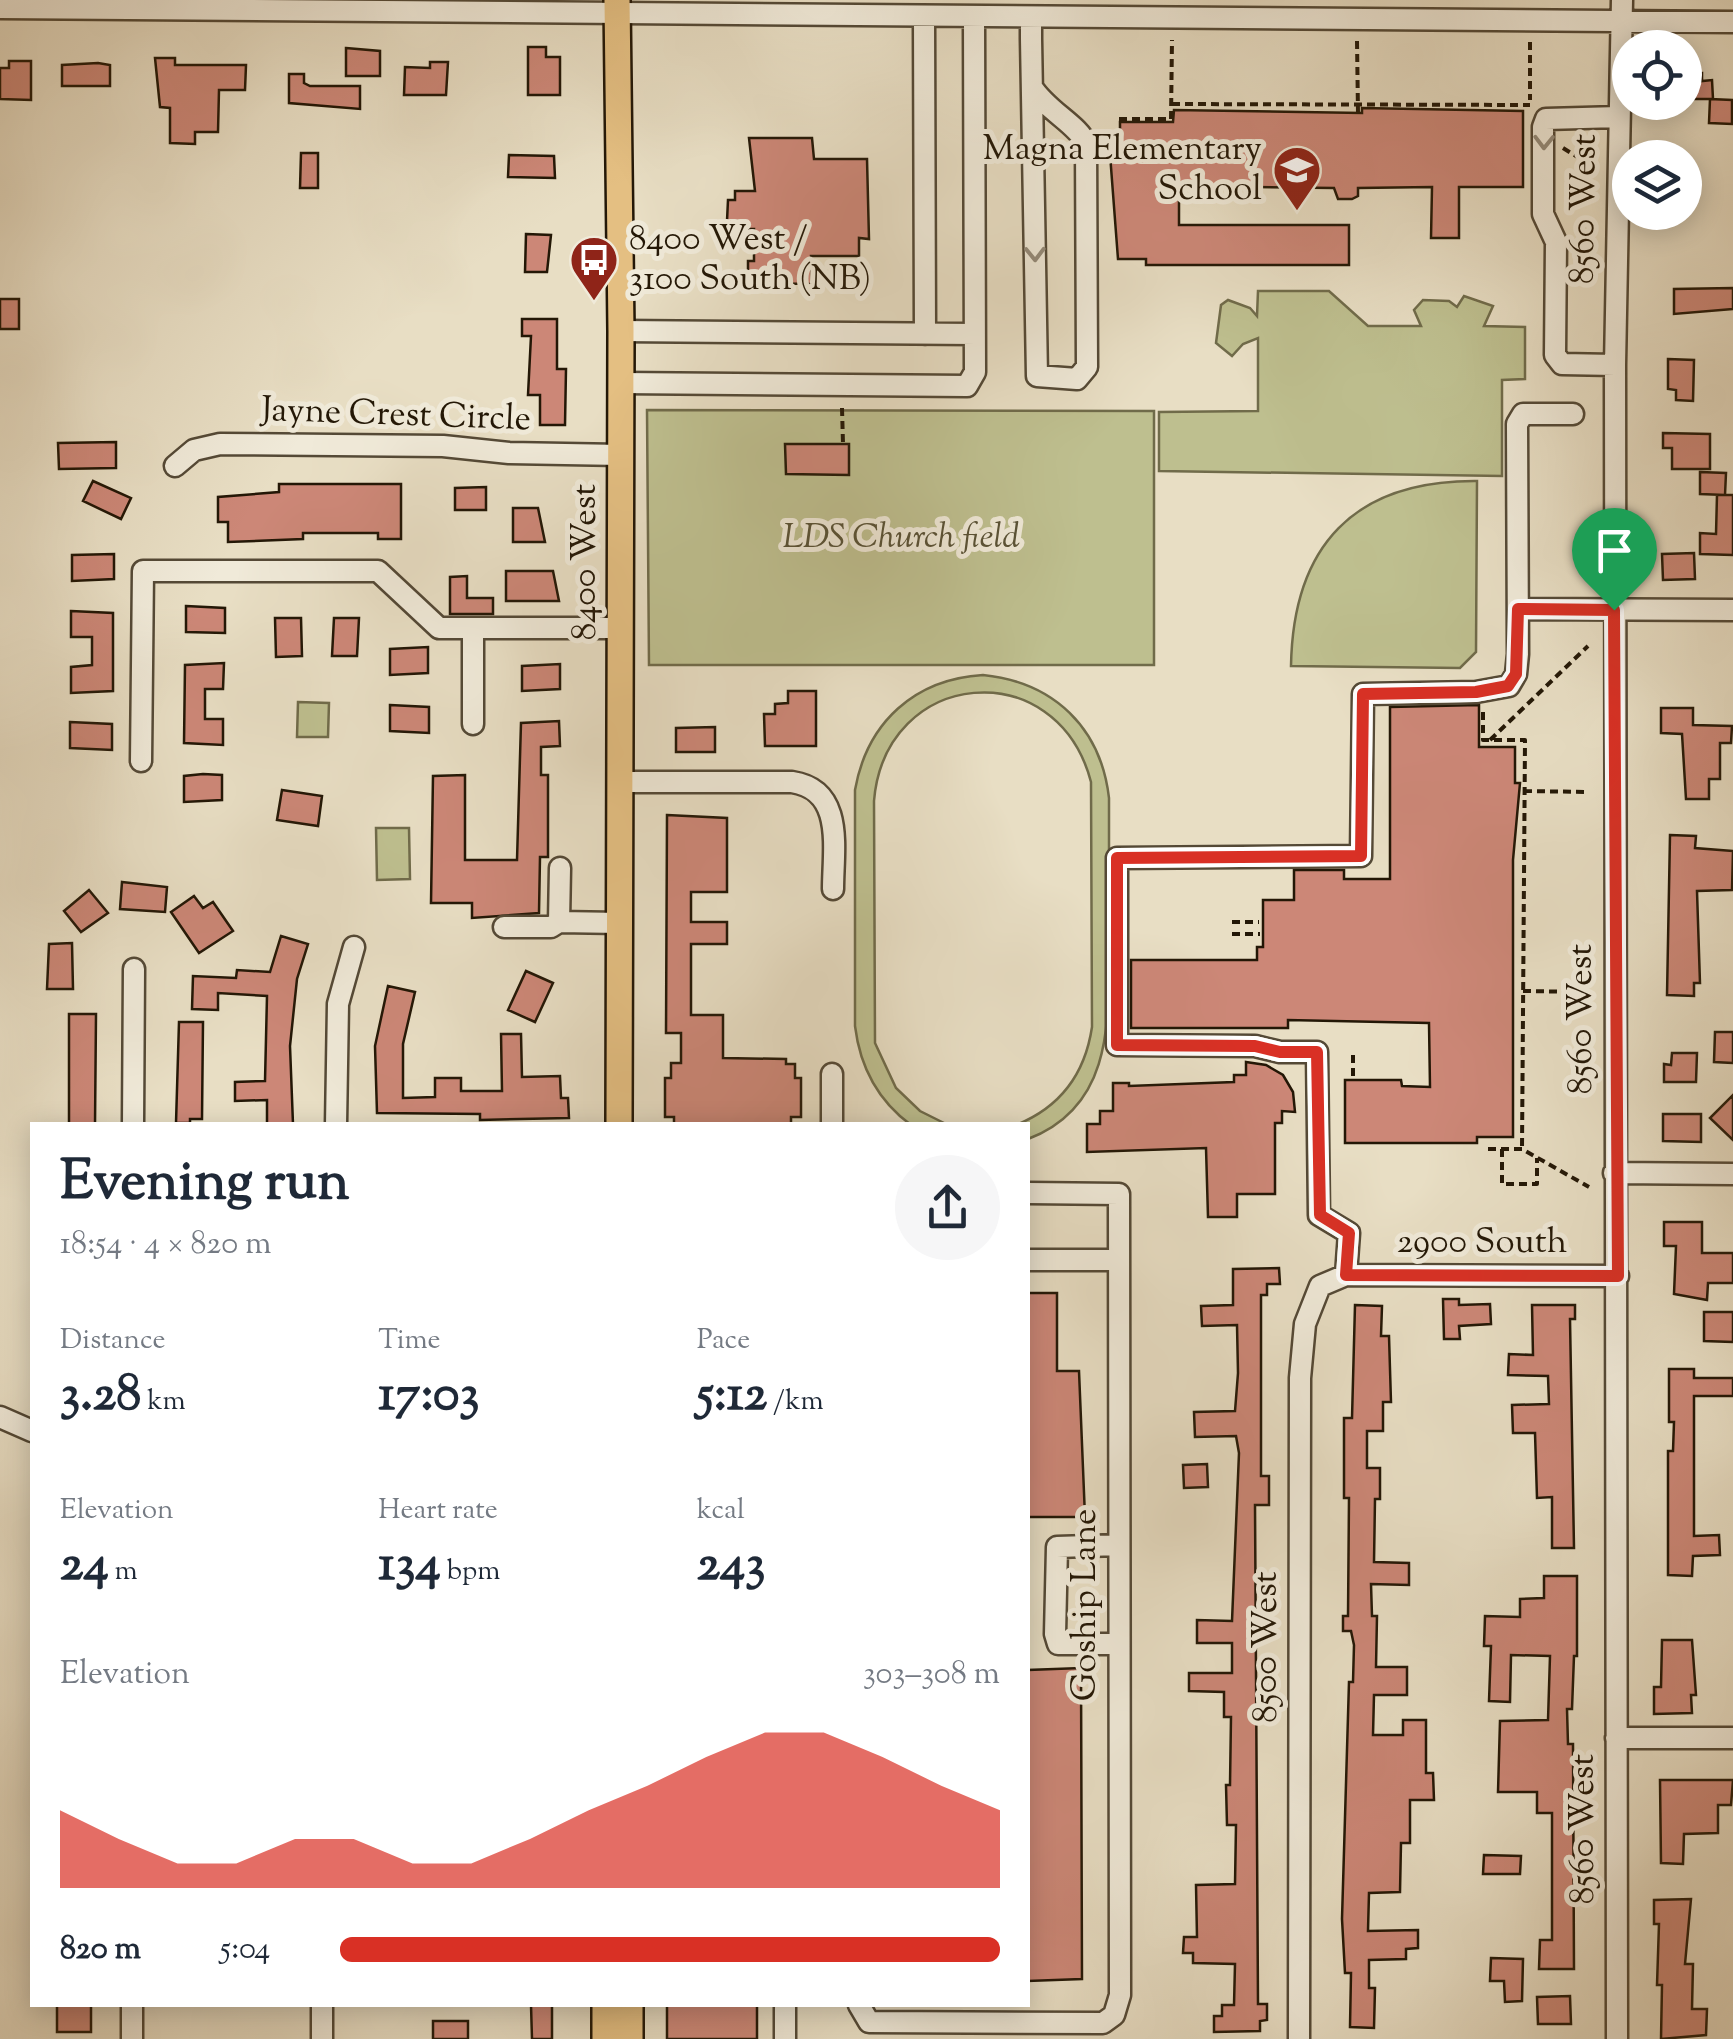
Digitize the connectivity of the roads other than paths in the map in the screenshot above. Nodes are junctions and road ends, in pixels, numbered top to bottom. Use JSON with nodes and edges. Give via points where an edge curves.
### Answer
{"nodes":[{"id":1,"x":183,"y":4,"type":"edge"},
{"id":2,"x":617,"y":6,"type":"edge"},
{"id":3,"x":0,"y":8,"type":"edge"},
{"id":4,"x":880,"y":9,"type":"edge"},
{"id":5,"x":1117,"y":10,"type":"edge"},
{"id":6,"x":1374,"y":10,"type":"edge"},
{"id":7,"x":1622,"y":10,"type":"edge"},
{"id":8,"x":924,"y":18,"type":"junction"},
{"id":9,"x":974,"y":18,"type":"junction"},
{"id":10,"x":1031,"y":19,"type":"junction"},
{"id":11,"x":1733,"y":22,"type":"edge"},
{"id":12,"x":1032,"y":87,"type":"junction"},
{"id":13,"x":1612,"y":117,"type":"edge"},
{"id":14,"x":1620,"y":120,"type":"edge"},
{"id":15,"x":621,"y":331,"type":"junction"},
{"id":16,"x":924,"y":334,"type":"junction"},
{"id":17,"x":974,"y":334,"type":"junction"},
{"id":18,"x":1615,"y":365,"type":"junction"},
{"id":19,"x":621,"y":383,"type":"junction"},
{"id":20,"x":1572,"y":414,"type":"dead end"},
{"id":21,"x":621,"y":455,"type":"junction"},
{"id":22,"x":175,"y":466,"type":"dead end"},
{"id":23,"x":1518,"y":609,"type":"junction"},
{"id":24,"x":1614,"y":610,"type":"junction"},
{"id":25,"x":1733,"y":610,"type":"edge"},
{"id":26,"x":474,"y":628,"type":"junction"},
{"id":27,"x":621,"y":628,"type":"junction"},
{"id":28,"x":473,"y":724,"type":"dead end"},
{"id":29,"x":141,"y":761,"type":"dead end"},
{"id":30,"x":620,"y":782,"type":"junction"},
{"id":31,"x":560,"y":868,"type":"dead end"},
{"id":32,"x":833,"y":889,"type":"dead end"},
{"id":33,"x":560,"y":922,"type":"junction"},
{"id":34,"x":620,"y":923,"type":"junction"},
{"id":35,"x":504,"y":926,"type":"dead end"},
{"id":36,"x":354,"y":948,"type":"dead end"},
{"id":37,"x":134,"y":969,"type":"dead end"},
{"id":38,"x":832,"y":1074,"type":"dead end"},
{"id":39,"x":133,"y":1122,"type":"edge"},
{"id":40,"x":336,"y":1122,"type":"edge"},
{"id":41,"x":620,"y":1122,"type":"edge"},
{"id":42,"x":832,"y":1122,"type":"edge"},
{"id":43,"x":1614,"y":1173,"type":"junction"},
{"id":44,"x":1733,"y":1174,"type":"edge"},
{"id":45,"x":1030,"y":1193,"type":"edge"},
{"id":46,"x":1030,"y":1260,"type":"edge"},
{"id":47,"x":1118,"y":1260,"type":"junction"},
{"id":48,"x":1346,"y":1275,"type":"junction"},
{"id":49,"x":1618,"y":1276,"type":"junction"},
{"id":50,"x":0,"y":1417,"type":"edge"},
{"id":51,"x":30,"y":1430,"type":"edge"},
{"id":52,"x":1119,"y":1546,"type":"junction"},
{"id":53,"x":1119,"y":1644,"type":"junction"},
{"id":54,"x":1616,"y":1738,"type":"junction"},
{"id":55,"x":1733,"y":1738,"type":"edge"},
{"id":56,"x":132,"y":2007,"type":"edge"},
{"id":57,"x":322,"y":2007,"type":"edge"},
{"id":58,"x":605,"y":2007,"type":"edge"},
{"id":59,"x":630,"y":2007,"type":"edge"},
{"id":60,"x":785,"y":2007,"type":"edge"},
{"id":61,"x":859,"y":2007,"type":"edge"},
{"id":62,"x":986,"y":2029,"type":"edge"},
{"id":63,"x":132,"y":2039,"type":"edge"},
{"id":64,"x":322,"y":2039,"type":"edge"},
{"id":65,"x":605,"y":2039,"type":"edge"},
{"id":66,"x":630,"y":2039,"type":"edge"},
{"id":67,"x":785,"y":2039,"type":"edge"},
{"id":68,"x":1299,"y":2039,"type":"edge"},
{"id":69,"x":1617,"y":2039,"type":"edge"}],
"edges":[{"from":1,"to":2,"type":"street"},
{"from":1,"to":3,"type":"street"},
{"from":2,"to":4,"type":"street"},
{"from":2,"to":15,"type":"main road","name":"8400 West"},
{"from":4,"to":8,"type":"street"},
{"from":5,"to":6,"type":"street"},
{"from":5,"to":10,"type":"street"},
{"from":6,"to":7,"type":"street"},
{"from":7,"to":11,"type":"street"},
{"from":8,"to":9,"type":"street"},
{"from":8,"to":16,"type":"street"},
{"from":9,"to":10,"type":"street"},
{"from":9,"to":17,"type":"street"},
{"from":10,"to":12,"type":"street"},
{"from":12,"to":12,"type":"street","one_way":true,"via":[[1037,376],[1077,379],[1087,368],[1086,144]]},
{"from":13,"to":18,"type":"street","one_way":true,"via":[[1546,119],[1543,214],[1556,242],[1555,355],[1562,364]]},
{"from":14,"to":18,"type":"street","name":"8560 West"},
{"from":15,"to":16,"type":"street"},
{"from":15,"to":19,"type":"main road","name":"8400 West"},
{"from":16,"to":17,"type":"street"},
{"from":17,"to":19,"type":"street","via":[[974,372],[967,386]]},
{"from":18,"to":24,"type":"street","name":"8560 West"},
{"from":19,"to":21,"type":"main road","name":"8400 West"},
{"from":20,"to":23,"type":"street","via":[[1519,417]]},
{"from":21,"to":22,"type":"street","name":"Jayne Crest Circle","via":[[220,444],[194,450]]},
{"from":21,"to":27,"type":"main road","name":"8400 West"},
{"from":23,"to":24,"type":"street"},
{"from":23,"to":48,"type":"street","via":[[1516,674],[1508,686],[1363,694],[1361,856],[1117,858],[1117,1045],[1317,1052],[1320,1215],[1349,1233]]},
{"from":24,"to":25,"type":"street"},
{"from":24,"to":43,"type":"street","name":"8560 West"},
{"from":26,"to":27,"type":"street"},
{"from":26,"to":28,"type":"street"},
{"from":26,"to":29,"type":"street","via":[[438,628],[378,571],[142,570]]},
{"from":27,"to":30,"type":"main road","name":"8400 West"},
{"from":30,"to":32,"type":"street","via":[[812,787],[826,800],[833,827]]},
{"from":30,"to":34,"type":"main road","name":"8400 West"},
{"from":31,"to":33,"type":"street"},
{"from":33,"to":34,"type":"street"},
{"from":33,"to":35,"type":"street"},
{"from":34,"to":41,"type":"main road","name":"8400 West"},
{"from":36,"to":40,"type":"street","via":[[338,1004]]},
{"from":37,"to":39,"type":"street"},
{"from":38,"to":42,"type":"street"},
{"from":43,"to":44,"type":"street"},
{"from":43,"to":49,"type":"street","name":"8560 West"},
{"from":45,"to":47,"type":"street","name":"Goship Lane","via":[[1119,1194]]},
{"from":46,"to":47,"type":"street"},
{"from":47,"to":52,"type":"street","name":"Goship Lane"},
{"from":48,"to":49,"type":"street","name":"2900 South"},
{"from":48,"to":68,"type":"street","name":"8500 West","via":[[1320,1286],[1311,1304],[1300,1378]]},
{"from":49,"to":54,"type":"street","name":"8560 West"},
{"from":50,"to":51,"type":"street"},
{"from":52,"to":53,"type":"street","name":"Goship Lane"},
{"from":52,"to":53,"type":"street","via":[[1056,1547],[1055,1634],[1058,1644]]},
{"from":53,"to":62,"type":"street","name":"Goship Lane","via":[[1120,1995],[1114,2016],[1103,2023]]},
{"from":54,"to":55,"type":"street"},
{"from":54,"to":69,"type":"street","name":"8560 West"},
{"from":56,"to":63,"type":"street"},
{"from":57,"to":64,"type":"street"},
{"from":58,"to":65,"type":"main road"},
{"from":59,"to":66,"type":"main road"},
{"from":60,"to":67,"type":"street"},
{"from":61,"to":62,"type":"street","via":[[869,2022]]}]}
